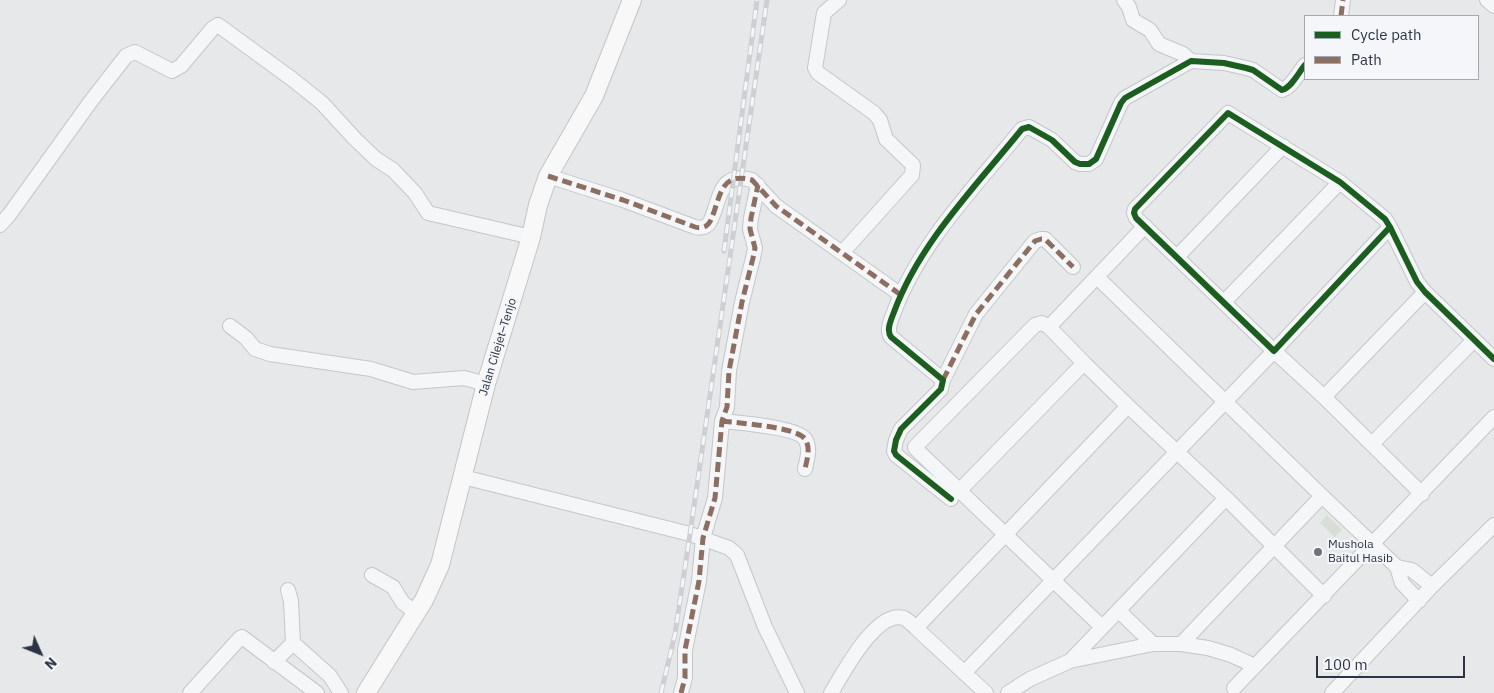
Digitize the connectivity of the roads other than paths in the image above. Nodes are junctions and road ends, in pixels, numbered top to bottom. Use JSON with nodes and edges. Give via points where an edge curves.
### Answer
{"nodes":[{"id":1,"x":632,"y":0,"type":"edge"},
{"id":2,"x":839,"y":0,"type":"edge"},
{"id":3,"x":1124,"y":0,"type":"edge"},
{"id":4,"x":1343,"y":0,"type":"edge"},
{"id":5,"x":1487,"y":0,"type":"edge"},
{"id":6,"x":1494,"y":6,"type":"edge"},
{"id":7,"x":1341,"y":15,"type":"edge"},
{"id":8,"x":1191,"y":61,"type":"junction"},
{"id":9,"x":1304,"y":66,"type":"edge"},
{"id":10,"x":1283,"y":146,"type":"junction"},
{"id":11,"x":548,"y":176,"type":"junction"},
{"id":12,"x":1340,"y":182,"type":"junction"},
{"id":13,"x":758,"y":185,"type":"junction"},
{"id":14,"x":0,"y":226,"type":"edge"},
{"id":15,"x":1145,"y":226,"type":"junction"},
{"id":16,"x":1390,"y":228,"type":"junction"},
{"id":17,"x":531,"y":236,"type":"junction"},
{"id":18,"x":842,"y":253,"type":"junction"},
{"id":19,"x":1177,"y":257,"type":"junction"},
{"id":20,"x":1073,"y":267,"type":"dead end"},
{"id":21,"x":1097,"y":277,"type":"junction"},
{"id":22,"x":1425,"y":292,"type":"junction"},
{"id":23,"x":901,"y":295,"type":"junction"},
{"id":24,"x":1224,"y":302,"type":"junction"},
{"id":25,"x":230,"y":326,"type":"dead end"},
{"id":26,"x":1049,"y":327,"type":"junction"},
{"id":27,"x":1474,"y":340,"type":"junction"},
{"id":28,"x":1274,"y":351,"type":"junction"},
{"id":29,"x":1494,"y":359,"type":"edge"},
{"id":30,"x":1084,"y":363,"type":"junction"},
{"id":31,"x":943,"y":380,"type":"junction"},
{"id":32,"x":486,"y":384,"type":"junction"},
{"id":33,"x":1324,"y":397,"type":"junction"},
{"id":34,"x":1225,"y":401,"type":"junction"},
{"id":35,"x":1128,"y":406,"type":"junction"},
{"id":36,"x":1494,"y":417,"type":"edge"},
{"id":37,"x":722,"y":421,"type":"junction"},
{"id":38,"x":1372,"y":444,"type":"junction"},
{"id":39,"x":1177,"y":451,"type":"junction"},
{"id":40,"x":805,"y":469,"type":"dead end"},
{"id":41,"x":463,"y":477,"type":"junction"},
{"id":42,"x":1422,"y":494,"type":"junction"},
{"id":43,"x":955,"y":495,"type":"junction"},
{"id":44,"x":1322,"y":496,"type":"junction"},
{"id":45,"x":1226,"y":498,"type":"junction"},
{"id":46,"x":1494,"y":525,"type":"edge"},
{"id":47,"x":1005,"y":534,"type":"junction"},
{"id":48,"x":703,"y":538,"type":"junction"},
{"id":49,"x":1372,"y":543,"type":"junction"},
{"id":50,"x":1274,"y":546,"type":"junction"},
{"id":51,"x":1397,"y":567,"type":"junction"},
{"id":52,"x":372,"y":574,"type":"dead end"},
{"id":53,"x":1054,"y":580,"type":"junction"},
{"id":54,"x":1432,"y":586,"type":"junction"},
{"id":55,"x":288,"y":590,"type":"dead end"},
{"id":56,"x":1324,"y":596,"type":"junction"},
{"id":57,"x":1419,"y":601,"type":"junction"},
{"id":58,"x":1119,"y":611,"type":"junction"},
{"id":59,"x":416,"y":612,"type":"junction"},
{"id":60,"x":1102,"y":627,"type":"junction"},
{"id":61,"x":916,"y":628,"type":"junction"},
{"id":62,"x":292,"y":644,"type":"junction"},
{"id":63,"x":1153,"y":644,"type":"junction"},
{"id":64,"x":1181,"y":644,"type":"junction"},
{"id":65,"x":1070,"y":661,"type":"junction"},
{"id":66,"x":274,"y":662,"type":"junction"},
{"id":67,"x":1255,"y":666,"type":"junction"},
{"id":68,"x":964,"y":673,"type":"junction"},
{"id":69,"x":1234,"y":688,"type":"dead end"},
{"id":70,"x":190,"y":693,"type":"edge"},
{"id":71,"x":317,"y":693,"type":"edge"},
{"id":72,"x":341,"y":693,"type":"edge"},
{"id":73,"x":366,"y":693,"type":"edge"},
{"id":74,"x":681,"y":693,"type":"edge"},
{"id":75,"x":797,"y":693,"type":"edge"},
{"id":76,"x":831,"y":693,"type":"edge"},
{"id":77,"x":986,"y":693,"type":"edge"},
{"id":78,"x":1008,"y":693,"type":"edge"},
{"id":79,"x":1332,"y":693,"type":"edge"}],
"edges":[{"from":1,"to":11,"type":"main road","name":"Jalan Cilejet–Tenjo","via":[[594,96]]},
{"from":2,"to":18,"type":"street","via":[[824,13],[815,68],[874,113],[880,120],[886,139],[913,165],[912,175]]},
{"from":3,"to":8,"type":"street","via":[[1133,20],[1150,30],[1157,42]]},
{"from":4,"to":7,"type":"street"},
{"from":5,"to":6,"type":"street"},
{"from":8,"to":9,"type":"street","via":[[1217,62],[1253,70],[1282,90]]},
{"from":8,"to":23,"type":"street","via":[[1125,98],[1096,159],[1089,164],[1075,162],[1052,140],[1029,127],[1022,129],[944,224]]},
{"from":10,"to":12,"type":"street"},
{"from":10,"to":15,"type":"street","via":[[1228,113],[1135,209],[1136,218]]},
{"from":10,"to":19,"type":"street"},
{"from":11,"to":13,"type":"street","via":[[623,200],[694,228],[710,222],[722,188],[728,181],[748,179]]},
{"from":11,"to":17,"type":"main road","name":"Jalan Cilejet–Tenjo"},
{"from":12,"to":16,"type":"street","via":[[1385,219]]},
{"from":12,"to":24,"type":"street"},
{"from":13,"to":18,"type":"street","via":[[776,206]]},
{"from":13,"to":37,"type":"street","via":[[750,229],[753,258],[742,302]]},
{"from":14,"to":17,"type":"street","via":[[126,56],[134,52],[172,71],[181,66],[218,26],[322,103],[355,140],[415,193],[428,213]]},
{"from":15,"to":19,"type":"street"},
{"from":15,"to":21,"type":"street"},
{"from":16,"to":22,"type":"street"},
{"from":16,"to":28,"type":"street"},
{"from":17,"to":32,"type":"main road","name":"Jalan Cilejet–Tenjo"},
{"from":18,"to":23,"type":"street"},
{"from":19,"to":24,"type":"street"},
{"from":20,"to":31,"type":"street","via":[[1045,239],[1035,241],[976,314]]},
{"from":21,"to":26,"type":"street"},
{"from":21,"to":34,"type":"street"},
{"from":22,"to":27,"type":"street"},
{"from":22,"to":33,"type":"street"},
{"from":23,"to":31,"type":"street","via":[[889,334]]},
{"from":24,"to":28,"type":"street"},
{"from":25,"to":32,"type":"street","via":[[255,349],[270,354],[371,369],[413,382],[464,378]]},
{"from":26,"to":30,"type":"street"},
{"from":26,"to":43,"type":"street","via":[[1042,323],[1035,326],[916,444],[916,449]]},
{"from":27,"to":29,"type":"street"},
{"from":27,"to":38,"type":"street"},
{"from":28,"to":33,"type":"street"},
{"from":28,"to":34,"type":"street"},
{"from":30,"to":35,"type":"street"},
{"from":30,"to":43,"type":"street"},
{"from":31,"to":43,"type":"street","via":[[941,389],[901,429],[894,451]]},
{"from":32,"to":41,"type":"main road","name":"Jalan Cilejet–Tenjo"},
{"from":33,"to":38,"type":"street"},
{"from":34,"to":39,"type":"street"},
{"from":34,"to":44,"type":"street"},
{"from":35,"to":39,"type":"street"},
{"from":35,"to":47,"type":"street"},
{"from":36,"to":42,"type":"street"},
{"from":37,"to":40,"type":"street","via":[[797,433],[805,438],[809,447]]},
{"from":37,"to":48,"type":"street","via":[[715,498]]},
{"from":38,"to":42,"type":"street"},
{"from":39,"to":45,"type":"street"},
{"from":39,"to":53,"type":"street"},
{"from":41,"to":48,"type":"street"},
{"from":41,"to":59,"type":"main road","name":"Jalan Cilejet–Tenjo","via":[[440,565]]},
{"from":42,"to":49,"type":"street"},
{"from":43,"to":47,"type":"street"},
{"from":44,"to":49,"type":"street"},
{"from":44,"to":50,"type":"street"},
{"from":45,"to":50,"type":"street"},
{"from":45,"to":58,"type":"street"},
{"from":46,"to":54,"type":"street"},
{"from":47,"to":53,"type":"street"},
{"from":47,"to":61,"type":"street"},
{"from":48,"to":74,"type":"street"},
{"from":48,"to":75,"type":"street","via":[[729,548],[737,555],[765,627]]},
{"from":49,"to":51,"type":"street"},
{"from":49,"to":56,"type":"street"},
{"from":50,"to":56,"type":"street"},
{"from":50,"to":64,"type":"street"},
{"from":51,"to":54,"type":"street","via":[[1412,570]]},
{"from":51,"to":57,"type":"street","via":[[1402,583]]},
{"from":52,"to":59,"type":"street","via":[[393,587],[403,603]]},
{"from":53,"to":60,"type":"street"},
{"from":53,"to":68,"type":"street"},
{"from":54,"to":57,"type":"street"},
{"from":55,"to":62,"type":"street"},
{"from":56,"to":67,"type":"street"},
{"from":57,"to":79,"type":"street"},
{"from":58,"to":60,"type":"street"},
{"from":58,"to":63,"type":"street"},
{"from":59,"to":73,"type":"main road","name":"Jalan Cilejet–Tenjo"},
{"from":60,"to":65,"type":"street"},
{"from":61,"to":68,"type":"street"},
{"from":61,"to":76,"type":"street","via":[[905,618],[896,617],[882,623],[870,634]]},
{"from":62,"to":66,"type":"street"},
{"from":62,"to":72,"type":"street","via":[[330,676]]},
{"from":63,"to":64,"type":"street"},
{"from":63,"to":65,"type":"street"},
{"from":64,"to":67,"type":"street","via":[[1208,648]]},
{"from":65,"to":78,"type":"street"},
{"from":66,"to":70,"type":"street","via":[[245,638],[240,638]]},
{"from":66,"to":71,"type":"street"},
{"from":67,"to":69,"type":"street"},
{"from":68,"to":77,"type":"street"}]}
